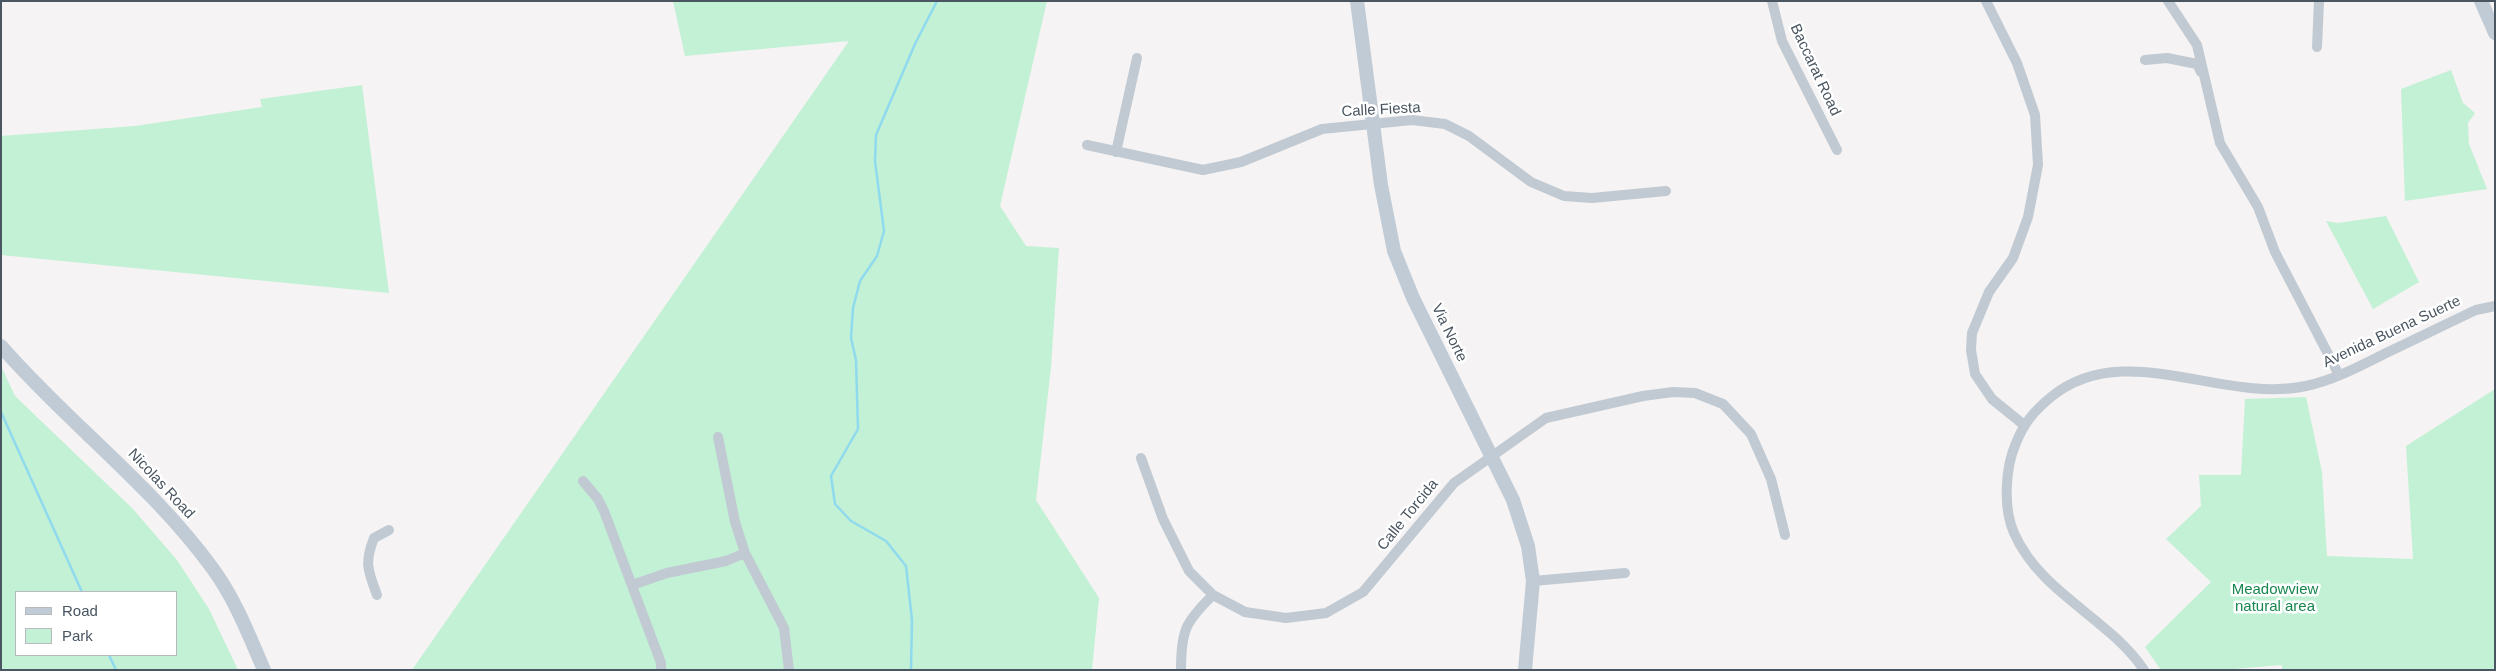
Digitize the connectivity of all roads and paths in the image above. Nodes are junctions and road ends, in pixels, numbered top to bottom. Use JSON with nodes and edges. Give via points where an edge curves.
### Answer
{"nodes":[{"id":1,"x":1357,"y":1,"type":"edge"},
{"id":2,"x":1772,"y":1,"type":"edge"},
{"id":3,"x":1986,"y":1,"type":"edge"},
{"id":4,"x":2168,"y":1,"type":"edge"},
{"id":5,"x":2319,"y":1,"type":"edge"},
{"id":6,"x":2481,"y":1,"type":"edge"},
{"id":7,"x":2495,"y":33,"type":"edge"},
{"id":8,"x":2317,"y":47,"type":"dead end"},
{"id":9,"x":1136,"y":58,"type":"dead end"},
{"id":10,"x":2145,"y":60,"type":"dead end"},
{"id":11,"x":2204,"y":77,"type":"junction"},
{"id":12,"x":1374,"y":123,"type":"junction"},
{"id":13,"x":1087,"y":145,"type":"dead end"},
{"id":14,"x":1837,"y":150,"type":"dead end"},
{"id":15,"x":1116,"y":152,"type":"junction"},
{"id":16,"x":1666,"y":191,"type":"dead end"},
{"id":17,"x":2495,"y":306,"type":"edge"},
{"id":18,"x":1,"y":346,"type":"edge"},
{"id":19,"x":2339,"y":375,"type":"junction"},
{"id":20,"x":2024,"y":425,"type":"junction"},
{"id":21,"x":718,"y":438,"type":"dead end"},
{"id":22,"x":1141,"y":458,"type":"dead end"},
{"id":23,"x":1492,"y":458,"type":"junction"},
{"id":24,"x":583,"y":481,"type":"dead end"},
{"id":25,"x":389,"y":530,"type":"dead end"},
{"id":26,"x":1785,"y":535,"type":"dead end"},
{"id":27,"x":746,"y":553,"type":"junction"},
{"id":28,"x":1625,"y":574,"type":"dead end"},
{"id":29,"x":1533,"y":581,"type":"junction"},
{"id":30,"x":632,"y":585,"type":"junction"},
{"id":31,"x":378,"y":595,"type":"dead end"},
{"id":32,"x":1213,"y":596,"type":"junction"},
{"id":33,"x":264,"y":670,"type":"edge"},
{"id":34,"x":660,"y":670,"type":"edge"},
{"id":35,"x":790,"y":670,"type":"edge"},
{"id":36,"x":1181,"y":670,"type":"edge"},
{"id":37,"x":1525,"y":670,"type":"edge"},
{"id":38,"x":2144,"y":670,"type":"edge"}],
"edges":[{"from":1,"to":12,"type":"street","name":"Via Norte"},
{"from":2,"to":14,"type":"street","name":"Baccarat Road","via":[[1782,41]]},
{"from":3,"to":20,"type":"street","via":[[2017,64],[2035,115],[2038,164],[2028,217],[2013,258],[1989,292],[1972,333],[1971,350],[1975,374],[1992,399]]},
{"from":4,"to":11,"type":"street","via":[[2197,46]]},
{"from":5,"to":8,"type":"street"},
{"from":6,"to":7,"type":"street"},
{"from":9,"to":15,"type":"street"},
{"from":10,"to":11,"type":"street","via":[[2167,58],[2197,64]]},
{"from":11,"to":19,"type":"street","via":[[2220,143],[2258,207],[2275,252]]},
{"from":12,"to":15,"type":"street","name":"Calle Fiesta","via":[[1322,129],[1241,162],[1203,170]]},
{"from":12,"to":16,"type":"street","name":"Calle Fiesta","via":[[1412,120],[1445,124],[1469,136],[1531,182],[1564,196],[1592,198]]},
{"from":12,"to":23,"type":"street","name":"Via Norte","via":[[1381,185],[1394,251],[1413,298]]},
{"from":13,"to":15,"type":"street","name":"Calle Fiesta"},
{"from":17,"to":19,"type":"street","name":"Avenida Buena Suerte","via":[[2476,310]]},
{"from":18,"to":33,"type":"street","name":"Nicolas Road","via":[[160,504],[187,536],[214,570],[236,607]]},
{"from":19,"to":20,"type":"street","name":"Avenida Buena Suerte","via":[[2305,386],[2266,390],[2220,386],[2145,371],[2102,373],[2059,391]]},
{"from":20,"to":38,"type":"street","name":"Avenida Buena Suerte","via":[[2011,454],[2007,502],[2013,532],[2034,566],[2065,598],[2133,654]]},
{"from":21,"to":27,"type":"street","via":[[735,522]]},
{"from":22,"to":32,"type":"street","name":"Calle Torcida","via":[[1163,519],[1189,571]]},
{"from":23,"to":26,"type":"street","name":"Calle Torcida","via":[[1546,418],[1643,396],[1695,393],[1722,404],[1751,434],[1771,479]]},
{"from":23,"to":29,"type":"street","name":"Via Norte","via":[[1513,500],[1528,546]]},
{"from":23,"to":32,"type":"street","name":"Calle Torcida","via":[[1454,483],[1363,592],[1326,613],[1286,618],[1245,612]]},
{"from":24,"to":30,"type":"street","via":[[598,498]]},
{"from":25,"to":31,"type":"street","via":[[374,538],[367,555],[368,576]]},
{"from":27,"to":30,"type":"street"},
{"from":27,"to":35,"type":"street","via":[[782,623]]},
{"from":28,"to":29,"type":"street"},
{"from":29,"to":37,"type":"street","name":"Via Norte"},
{"from":30,"to":34,"type":"street","via":[[661,663]]},
{"from":32,"to":36,"type":"street","via":[[1190,617],[1181,643]]}]}
